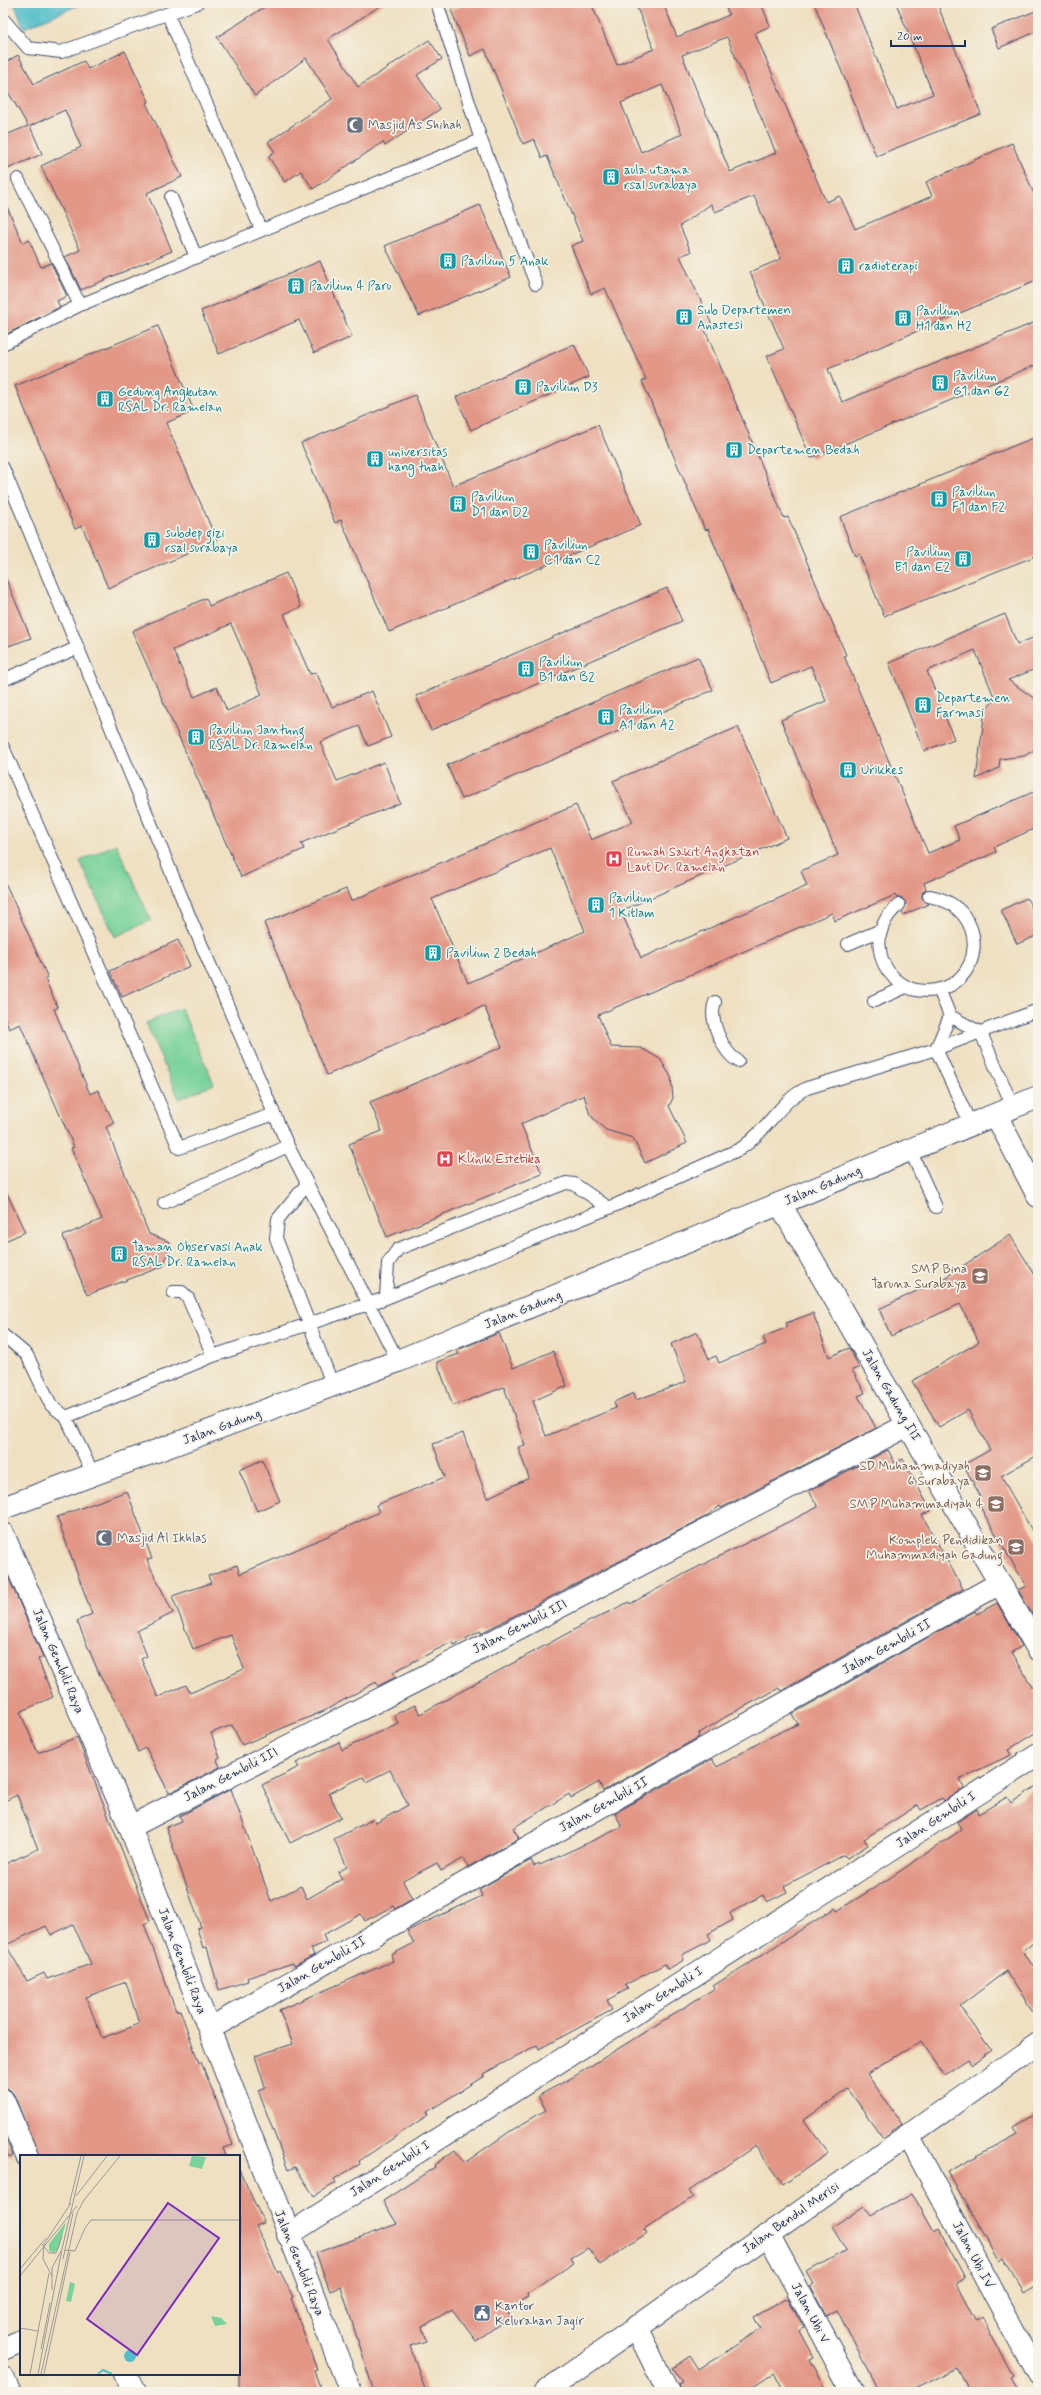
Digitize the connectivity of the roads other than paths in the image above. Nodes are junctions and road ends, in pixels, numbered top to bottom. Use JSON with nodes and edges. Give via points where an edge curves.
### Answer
{"nodes":[{"id":1,"x":197,"y":3,"type":"edge"},
{"id":2,"x":437,"y":3,"type":"edge"},
{"id":3,"x":168,"y":15,"type":"junction"},
{"id":4,"x":3,"y":19,"type":"edge"},
{"id":5,"x":481,"y":140,"type":"junction"},
{"id":6,"x":18,"y":179,"type":"dead end"},
{"id":7,"x":171,"y":198,"type":"dead end"},
{"id":8,"x":261,"y":229,"type":"junction"},
{"id":9,"x":196,"y":257,"type":"junction"},
{"id":10,"x":536,"y":284,"type":"dead end"},
{"id":11,"x":80,"y":305,"type":"junction"},
{"id":12,"x":3,"y":344,"type":"edge"},
{"id":13,"x":3,"y":468,"type":"edge"},
{"id":14,"x":77,"y":648,"type":"junction"},
{"id":15,"x":3,"y":680,"type":"edge"},
{"id":16,"x":3,"y":746,"type":"edge"},
{"id":17,"x":929,"y":896,"type":"dead end"},
{"id":18,"x":899,"y":905,"type":"dead end"},
{"id":19,"x":881,"y":930,"type":"junction"},
{"id":20,"x":848,"y":944,"type":"dead end"},
{"id":21,"x":906,"y":987,"type":"junction"},
{"id":22,"x":939,"y":989,"type":"junction"},
{"id":23,"x":874,"y":1001,"type":"dead end"},
{"id":24,"x":715,"y":1002,"type":"dead end"},
{"id":25,"x":1038,"y":1010,"type":"edge"},
{"id":26,"x":950,"y":1016,"type":"junction"},
{"id":27,"x":980,"y":1033,"type":"junction"},
{"id":28,"x":936,"y":1049,"type":"junction"},
{"id":29,"x":738,"y":1061,"type":"dead end"},
{"id":30,"x":1038,"y":1097,"type":"edge"},
{"id":31,"x":1005,"y":1111,"type":"junction"},
{"id":32,"x":274,"y":1114,"type":"junction"},
{"id":33,"x":970,"y":1125,"type":"junction"},
{"id":34,"x":288,"y":1146,"type":"junction"},
{"id":35,"x":910,"y":1150,"type":"junction"},
{"id":36,"x":306,"y":1185,"type":"junction"},
{"id":37,"x":1038,"y":1196,"type":"edge"},
{"id":38,"x":164,"y":1203,"type":"dead end"},
{"id":39,"x":780,"y":1204,"type":"junction"},
{"id":40,"x":936,"y":1207,"type":"dead end"},
{"id":41,"x":609,"y":1208,"type":"junction"},
{"id":42,"x":172,"y":1292,"type":"dead end"},
{"id":43,"x":386,"y":1298,"type":"junction"},
{"id":44,"x":368,"y":1305,"type":"junction"},
{"id":45,"x":309,"y":1325,"type":"junction"},
{"id":46,"x":3,"y":1335,"type":"edge"},
{"id":47,"x":214,"y":1356,"type":"junction"},
{"id":48,"x":398,"y":1361,"type":"junction"},
{"id":49,"x":333,"y":1386,"type":"junction"},
{"id":50,"x":66,"y":1417,"type":"junction"},
{"id":51,"x":908,"y":1425,"type":"junction"},
{"id":52,"x":94,"y":1474,"type":"junction"},
{"id":53,"x":3,"y":1508,"type":"edge"},
{"id":54,"x":3,"y":1534,"type":"edge"},
{"id":55,"x":1000,"y":1583,"type":"junction"},
{"id":56,"x":1038,"y":1649,"type":"edge"},
{"id":57,"x":1038,"y":1755,"type":"edge"},
{"id":58,"x":130,"y":1827,"type":"junction"},
{"id":59,"x":209,"y":2029,"type":"junction"},
{"id":60,"x":1038,"y":2044,"type":"edge"},
{"id":61,"x":3,"y":2100,"type":"edge"},
{"id":62,"x":908,"y":2135,"type":"junction"},
{"id":63,"x":27,"y":2155,"type":"edge"},
{"id":64,"x":288,"y":2234,"type":"junction"},
{"id":65,"x":768,"y":2234,"type":"junction"},
{"id":66,"x":636,"y":2327,"type":"junction"},
{"id":67,"x":20,"y":2341,"type":"edge"},
{"id":68,"x":3,"y":2349,"type":"edge"},
{"id":69,"x":126,"y":2375,"type":"edge"},
{"id":70,"x":1038,"y":2375,"type":"edge"},
{"id":71,"x":3,"y":2378,"type":"edge"},
{"id":72,"x":10,"y":2392,"type":"edge"},
{"id":73,"x":134,"y":2392,"type":"edge"},
{"id":74,"x":351,"y":2392,"type":"edge"},
{"id":75,"x":545,"y":2392,"type":"edge"},
{"id":76,"x":668,"y":2392,"type":"edge"},
{"id":77,"x":853,"y":2392,"type":"edge"}],
"edges":[{"from":1,"to":3,"type":"lane"},
{"from":2,"to":5,"type":"lane"},
{"from":3,"to":4,"type":"lane","via":[[61,52],[28,48]]},
{"from":3,"to":8,"type":"lane"},
{"from":5,"to":8,"type":"lane"},
{"from":5,"to":10,"type":"lane"},
{"from":6,"to":11,"type":"lane"},
{"from":7,"to":9,"type":"lane"},
{"from":8,"to":9,"type":"lane"},
{"from":9,"to":11,"type":"lane"},
{"from":11,"to":12,"type":"lane"},
{"from":13,"to":14,"type":"lane"},
{"from":14,"to":15,"type":"lane"},
{"from":14,"to":32,"type":"lane"},
{"from":16,"to":32,"type":"lane","via":[[179,1148]]},
{"from":17,"to":22,"type":"lane","via":[[952,903],[963,912],[974,939],[968,967],[959,978]]},
{"from":18,"to":19,"type":"lane","via":[[886,918]]},
{"from":19,"to":20,"type":"lane"},
{"from":19,"to":21,"type":"lane","via":[[879,943],[886,969]]},
{"from":21,"to":22,"type":"lane","via":[[920,991]]},
{"from":21,"to":23,"type":"lane"},
{"from":22,"to":26,"type":"lane"},
{"from":24,"to":29,"type":"lane","via":[[712,1018],[730,1057]]},
{"from":25,"to":27,"type":"lane"},
{"from":26,"to":27,"type":"lane"},
{"from":26,"to":28,"type":"lane"},
{"from":27,"to":28,"type":"lane"},
{"from":27,"to":31,"type":"lane"},
{"from":28,"to":33,"type":"lane"},
{"from":28,"to":41,"type":"lane","via":[[797,1093],[756,1137],[740,1149]]},
{"from":30,"to":31,"type":"street","name":"Jalan Gadung"},
{"from":31,"to":33,"type":"street","name":"Jalan Gadung"},
{"from":31,"to":37,"type":"street"},
{"from":32,"to":34,"type":"lane"},
{"from":33,"to":35,"type":"street","name":"Jalan Gadung"},
{"from":34,"to":36,"type":"lane"},
{"from":34,"to":38,"type":"lane"},
{"from":35,"to":39,"type":"street","name":"Jalan Gadung"},
{"from":35,"to":40,"type":"lane"},
{"from":36,"to":44,"type":"lane"},
{"from":36,"to":45,"type":"lane","via":[[278,1219],[276,1238]]},
{"from":39,"to":48,"type":"street","name":"Jalan Gadung"},
{"from":39,"to":51,"type":"street","name":"Jalan Gadung III"},
{"from":41,"to":43,"type":"lane"},
{"from":41,"to":43,"type":"lane","via":[[574,1184],[566,1183],[398,1249],[388,1263]]},
{"from":42,"to":47,"type":"lane","via":[[182,1292],[188,1298]]},
{"from":43,"to":44,"type":"lane"},
{"from":44,"to":45,"type":"lane"},
{"from":44,"to":48,"type":"lane"},
{"from":45,"to":47,"type":"lane"},
{"from":45,"to":49,"type":"lane"},
{"from":46,"to":50,"type":"lane","via":[[27,1355],[51,1405]]},
{"from":47,"to":50,"type":"lane"},
{"from":48,"to":49,"type":"street","name":"Jalan Gadung"},
{"from":49,"to":52,"type":"street","name":"Jalan Gadung"},
{"from":50,"to":52,"type":"lane"},
{"from":51,"to":55,"type":"street","name":"Jalan Gadung III"},
{"from":51,"to":58,"type":"street","name":"Jalan Gembili III"},
{"from":52,"to":53,"type":"street","name":"Jalan Gadung"},
{"from":54,"to":58,"type":"street","name":"Jalan Gembili Raya"},
{"from":55,"to":56,"type":"street","name":"Jalan Gadung III"},
{"from":55,"to":59,"type":"street","name":"Jalan Gembili II"},
{"from":57,"to":64,"type":"street","name":"Jalan Gembili I"},
{"from":58,"to":59,"type":"street","name":"Jalan Gembili Raya"},
{"from":59,"to":64,"type":"street","name":"Jalan Gembili Raya"},
{"from":60,"to":62,"type":"street","name":"Jalan Bendul Merisi"},
{"from":61,"to":63,"type":"street"},
{"from":62,"to":65,"type":"street","name":"Jalan Bendul Merisi"},
{"from":62,"to":70,"type":"street","name":"Jalan Ubi IV"},
{"from":64,"to":74,"type":"street","name":"Jalan Gembili Raya"},
{"from":65,"to":66,"type":"street","name":"Jalan Bendul Merisi"},
{"from":65,"to":77,"type":"street","name":"Jalan Ubi V"},
{"from":66,"to":75,"type":"street","name":"Jalan Bendul Merisi"},
{"from":66,"to":76,"type":"street"},
{"from":67,"to":68,"type":"street"},
{"from":69,"to":73,"type":"street"},
{"from":71,"to":72,"type":"street"}]}
